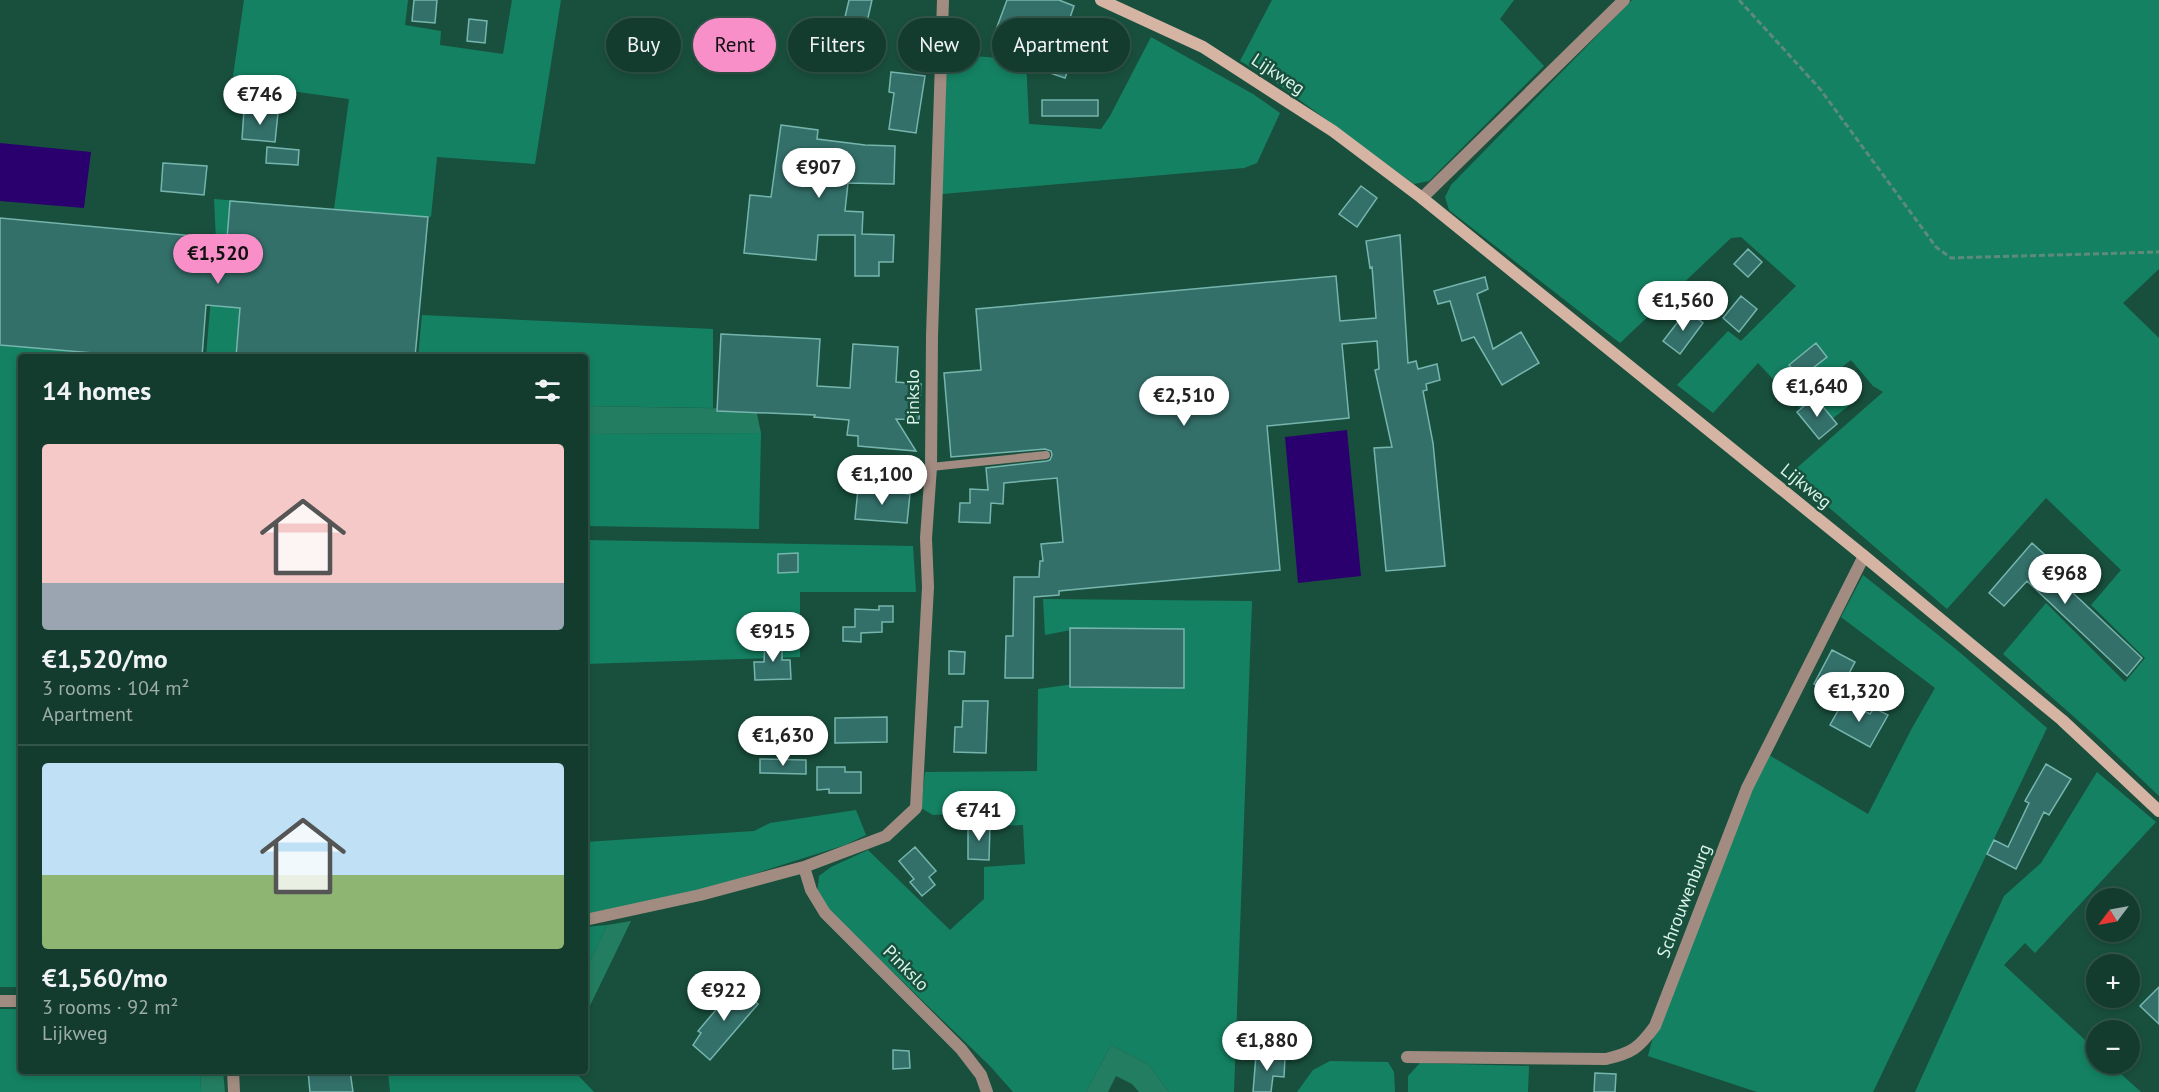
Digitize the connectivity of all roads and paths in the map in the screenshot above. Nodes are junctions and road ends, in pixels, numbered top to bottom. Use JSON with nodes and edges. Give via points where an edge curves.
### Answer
{"nodes":[{"id":1,"x":943,"y":0,"type":"edge"},
{"id":2,"x":1101,"y":0,"type":"edge"},
{"id":3,"x":1624,"y":0,"type":"edge"},
{"id":4,"x":1739,"y":0,"type":"edge"},
{"id":5,"x":1422,"y":198,"type":"junction"},
{"id":6,"x":2159,"y":252,"type":"edge"},
{"id":7,"x":1046,"y":455,"type":"dead end"},
{"id":8,"x":931,"y":466,"type":"junction"},
{"id":9,"x":1864,"y":556,"type":"junction"},
{"id":10,"x":2159,"y":811,"type":"edge"},
{"id":11,"x":804,"y":867,"type":"junction"},
{"id":12,"x":588,"y":919,"type":"edge"},
{"id":13,"x":0,"y":1001,"type":"edge"},
{"id":14,"x":18,"y":1001,"type":"edge"},
{"id":15,"x":1407,"y":1057,"type":"dead end"},
{"id":16,"x":232,"y":1074,"type":"edge"},
{"id":17,"x":234,"y":1092,"type":"edge"},
{"id":18,"x":987,"y":1092,"type":"edge"}],
"edges":[{"from":1,"to":8,"type":"street","name":"Pinkslo"},
{"from":2,"to":5,"type":"street","name":"Lijkweg","via":[[1203,47],[1332,131]]},
{"from":3,"to":5,"type":"street"},
{"from":4,"to":6,"type":"path","via":[[1820,89],[1936,247],[1952,258]]},
{"from":5,"to":9,"type":"street","name":"Lijkweg"},
{"from":7,"to":8,"type":"lane"},
{"from":8,"to":11,"type":"street","name":"Pinkslo","via":[[916,808],[886,836]]},
{"from":9,"to":10,"type":"street","name":"Lijkweg","via":[[2062,720]]},
{"from":9,"to":15,"type":"street","name":"Schrouwenburg","via":[[1747,788],[1655,1026],[1643,1042],[1628,1054],[1606,1059]]},
{"from":11,"to":12,"type":"street","name":"Pinkslo"},
{"from":11,"to":18,"type":"street","name":"Pinkslo","via":[[810,890],[825,913],[961,1049],[981,1075]]},
{"from":13,"to":14,"type":"street"},
{"from":16,"to":17,"type":"street"}]}
